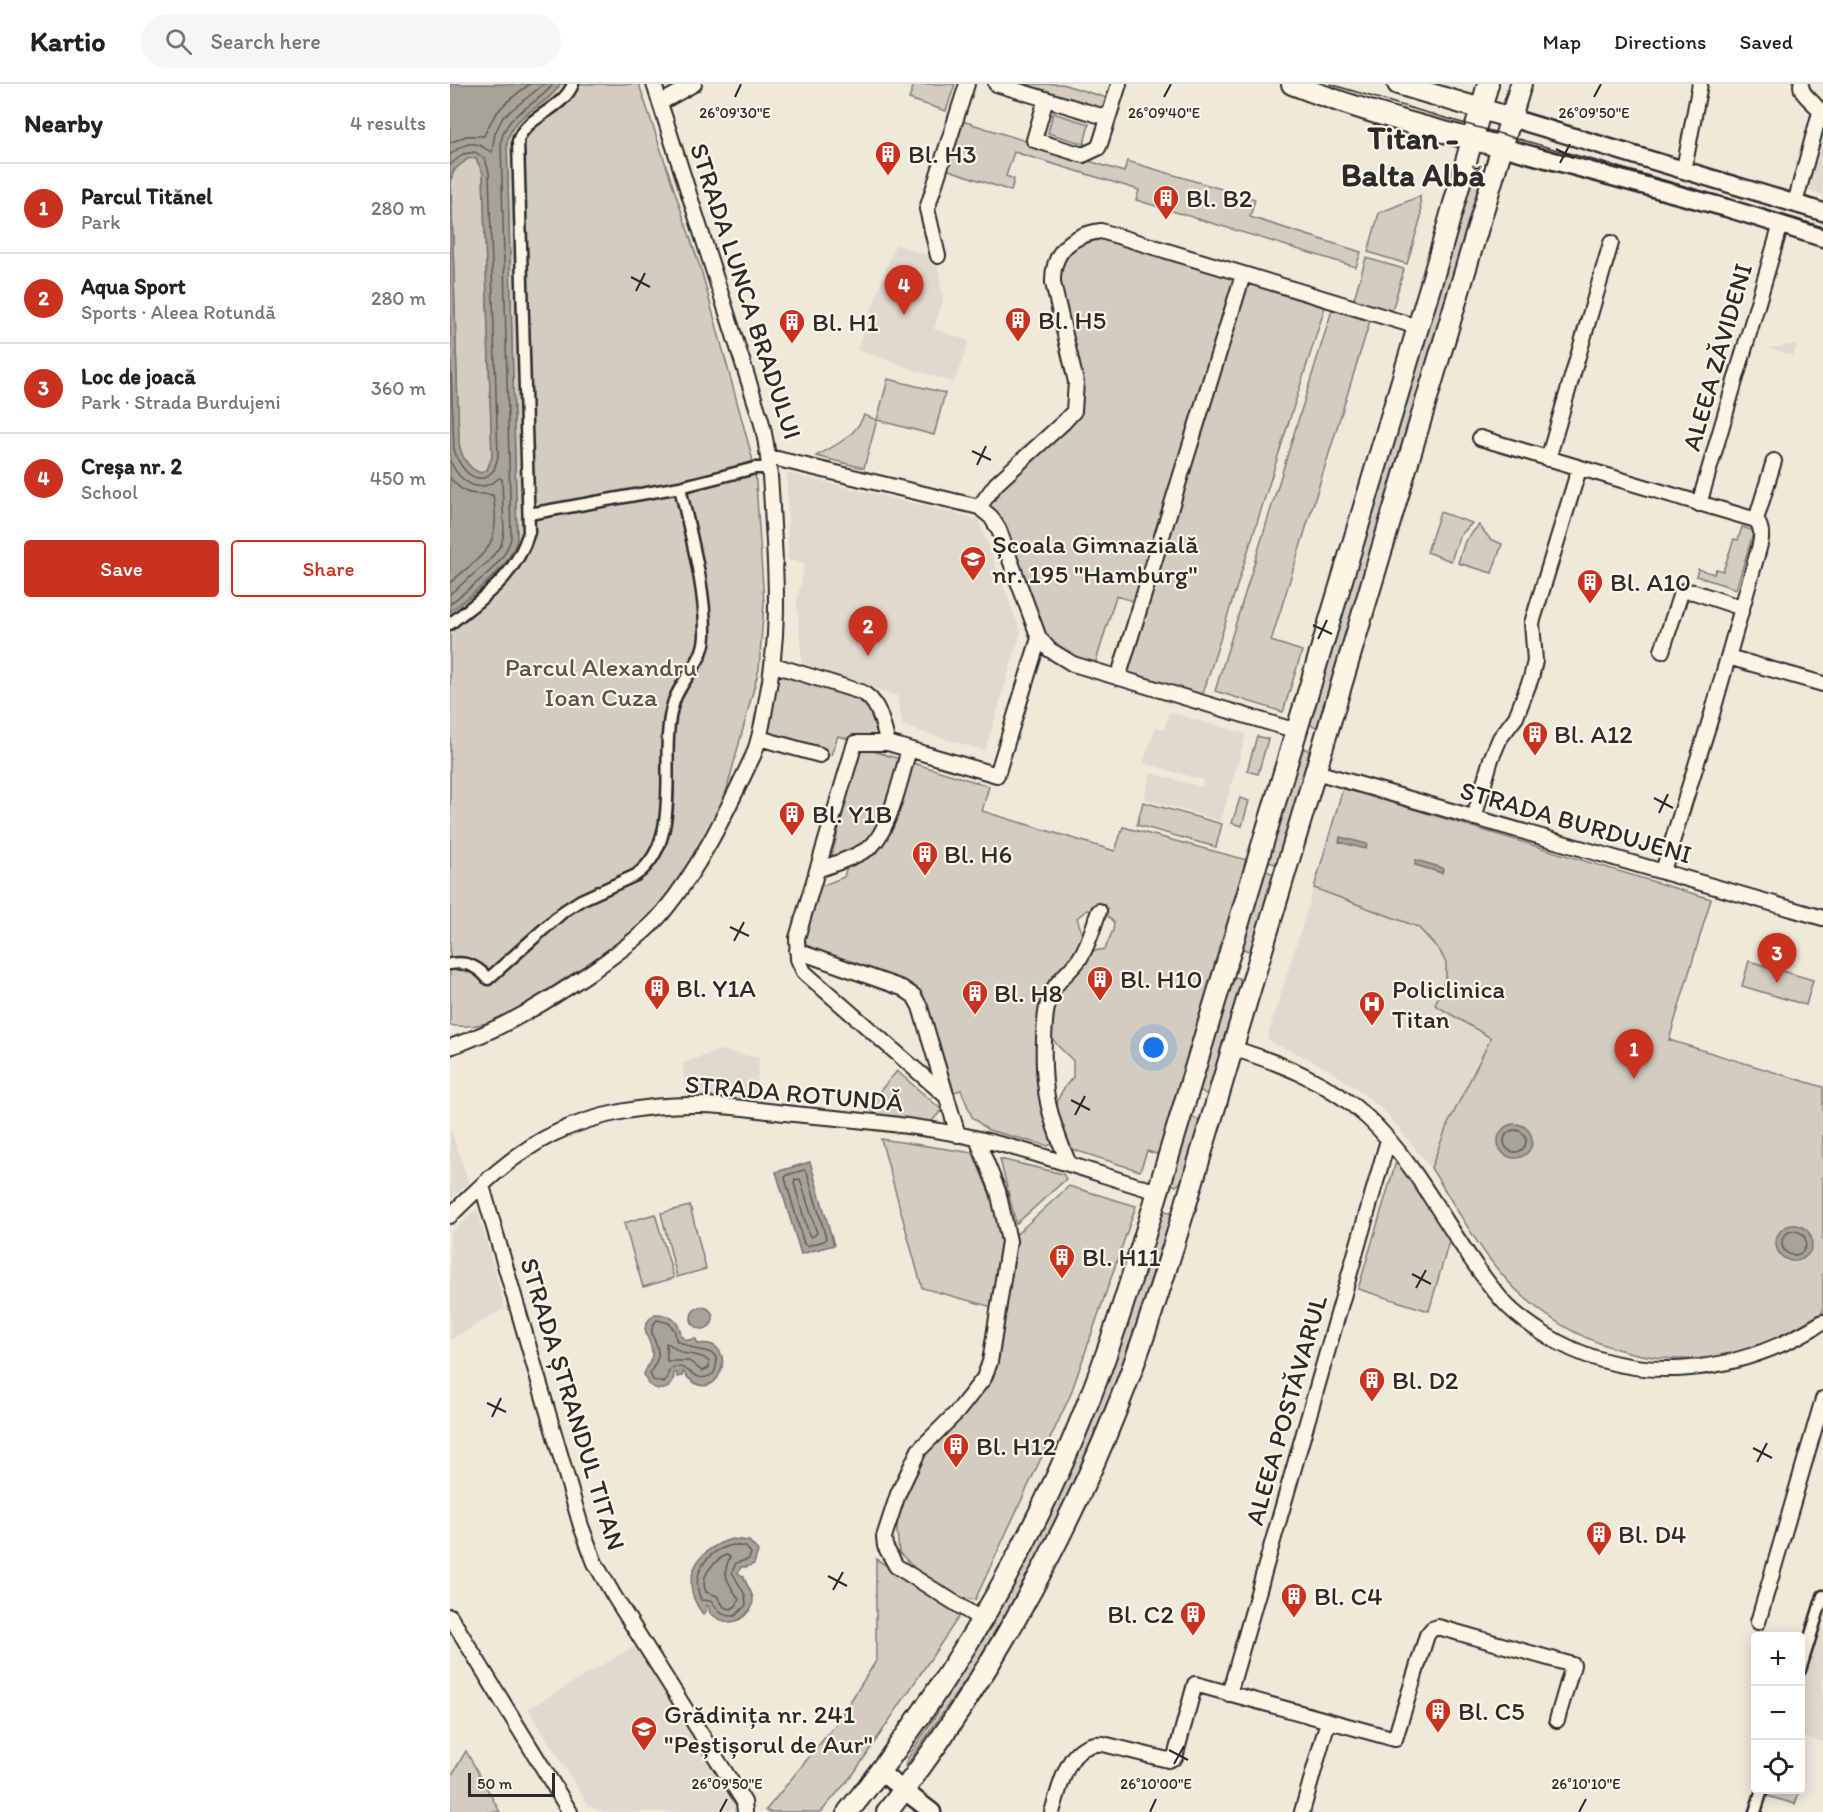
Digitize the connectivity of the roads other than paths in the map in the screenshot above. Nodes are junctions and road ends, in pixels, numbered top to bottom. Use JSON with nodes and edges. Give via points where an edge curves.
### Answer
{"nodes":[{"id":1,"x":573,"y":84,"type":"edge"},
{"id":2,"x":654,"y":84,"type":"edge"},
{"id":3,"x":694,"y":84,"type":"edge"},
{"id":4,"x":967,"y":84,"type":"edge"},
{"id":5,"x":996,"y":84,"type":"edge"},
{"id":6,"x":1119,"y":84,"type":"edge"},
{"id":7,"x":1292,"y":84,"type":"edge"},
{"id":8,"x":1398,"y":84,"type":"edge"},
{"id":9,"x":1488,"y":84,"type":"edge"},
{"id":10,"x":1521,"y":84,"type":"edge"},
{"id":11,"x":1700,"y":84,"type":"edge"},
{"id":12,"x":1801,"y":84,"type":"edge"},
{"id":13,"x":1046,"y":99,"type":"junction"},
{"id":14,"x":660,"y":103,"type":"junction"},
{"id":15,"x":1481,"y":109,"type":"junction"},
{"id":16,"x":1108,"y":118,"type":"junction"},
{"id":17,"x":1511,"y":118,"type":"junction"},
{"id":18,"x":1473,"y":140,"type":"junction"},
{"id":19,"x":1502,"y":147,"type":"junction"},
{"id":20,"x":1684,"y":169,"type":"junction"},
{"id":21,"x":1795,"y":203,"type":"junction"},
{"id":22,"x":1823,"y":212,"type":"edge"},
{"id":23,"x":1781,"y":224,"type":"junction"},
{"id":24,"x":1823,"y":238,"type":"edge"},
{"id":25,"x":1611,"y":243,"type":"dead end"},
{"id":26,"x":938,"y":256,"type":"dead end"},
{"id":27,"x":1243,"y":275,"type":"junction"},
{"id":28,"x":1418,"y":327,"type":"junction"},
{"id":29,"x":1480,"y":438,"type":"dead end"},
{"id":30,"x":1548,"y":459,"type":"junction"},
{"id":31,"x":1774,"y":461,"type":"dead end"},
{"id":32,"x":769,"y":463,"type":"junction"},
{"id":33,"x":1579,"y":469,"type":"junction"},
{"id":34,"x":680,"y":487,"type":"junction"},
{"id":35,"x":1699,"y":504,"type":"junction"},
{"id":36,"x":979,"y":507,"type":"junction"},
{"id":37,"x":529,"y":514,"type":"junction"},
{"id":38,"x":1756,"y":520,"type":"junction"},
{"id":39,"x":1742,"y":608,"type":"junction"},
{"id":40,"x":450,"y":624,"type":"edge"},
{"id":41,"x":1039,"y":638,"type":"junction"},
{"id":42,"x":1662,"y":651,"type":"dead end"},
{"id":43,"x":1728,"y":657,"type":"junction"},
{"id":44,"x":774,"y":665,"type":"junction"},
{"id":45,"x":1118,"y":678,"type":"junction"},
{"id":46,"x":1823,"y":684,"type":"edge"},
{"id":47,"x":1297,"y":731,"type":"junction"},
{"id":48,"x":759,"y":738,"type":"junction"},
{"id":49,"x":1325,"y":740,"type":"junction"},
{"id":50,"x":888,"y":743,"type":"junction"},
{"id":51,"x":909,"y":749,"type":"junction"},
{"id":52,"x":820,"y":755,"type":"dead end"},
{"id":53,"x":1316,"y":772,"type":"junction"},
{"id":54,"x":1474,"y":818,"type":"junction"},
{"id":55,"x":818,"y":870,"type":"junction"},
{"id":56,"x":1663,"y":871,"type":"junction"},
{"id":57,"x":1099,"y":911,"type":"dead end"},
{"id":58,"x":1823,"y":918,"type":"edge"},
{"id":59,"x":797,"y":951,"type":"junction"},
{"id":60,"x":1227,"y":960,"type":"junction"},
{"id":61,"x":450,"y":964,"type":"edge"},
{"id":62,"x":1257,"y":969,"type":"junction"},
{"id":63,"x":450,"y":1047,"type":"edge"},
{"id":64,"x":1232,"y":1048,"type":"junction"},
{"id":65,"x":947,"y":1097,"type":"junction"},
{"id":66,"x":1185,"y":1099,"type":"junction"},
{"id":67,"x":1215,"y":1108,"type":"junction"},
{"id":68,"x":958,"y":1135,"type":"junction"},
{"id":69,"x":977,"y":1139,"type":"junction"},
{"id":70,"x":1388,"y":1140,"type":"junction"},
{"id":71,"x":1070,"y":1164,"type":"junction"},
{"id":72,"x":482,"y":1186,"type":"junction"},
{"id":73,"x":1158,"y":1192,"type":"junction"},
{"id":74,"x":1187,"y":1200,"type":"junction"},
{"id":75,"x":450,"y":1216,"type":"edge"},
{"id":76,"x":1823,"y":1322,"type":"edge"},
{"id":77,"x":1823,"y":1399,"type":"edge"},
{"id":78,"x":1823,"y":1596,"type":"edge"},
{"id":79,"x":450,"y":1616,"type":"edge"},
{"id":80,"x":982,"y":1620,"type":"junction"},
{"id":81,"x":1758,"y":1622,"type":"dead end"},
{"id":82,"x":1805,"y":1654,"type":"edge"},
{"id":83,"x":1230,"y":1694,"type":"junction"},
{"id":84,"x":1557,"y":1720,"type":"dead end"},
{"id":85,"x":1328,"y":1721,"type":"junction"},
{"id":86,"x":880,"y":1772,"type":"junction"},
{"id":87,"x":903,"y":1791,"type":"junction"},
{"id":88,"x":1761,"y":1794,"type":"edge"},
{"id":89,"x":570,"y":1812,"type":"edge"},
{"id":90,"x":745,"y":1812,"type":"edge"},
{"id":91,"x":848,"y":1812,"type":"edge"},
{"id":92,"x":887,"y":1812,"type":"edge"},
{"id":93,"x":932,"y":1812,"type":"edge"},
{"id":94,"x":1052,"y":1812,"type":"edge"},
{"id":95,"x":1302,"y":1812,"type":"edge"},
{"id":96,"x":1755,"y":1812,"type":"edge"}],
"edges":[{"from":1,"to":37,"type":"street","via":[[565,98],[523,131],[518,141]]},
{"from":2,"to":14,"type":"street","name":"STRADA LUNCA BRADULUI"},
{"from":3,"to":14,"type":"street"},
{"from":4,"to":26,"type":"street","via":[[927,209]]},
{"from":5,"to":13,"type":"street"},
{"from":6,"to":16,"type":"street"},
{"from":7,"to":18,"type":"main road"},
{"from":8,"to":15,"type":"main road"},
{"from":9,"to":15,"type":"main road"},
{"from":10,"to":17,"type":"main road"},
{"from":11,"to":20,"type":"street"},
{"from":12,"to":21,"type":"street","via":[[1804,95],[1820,112]]},
{"from":13,"to":16,"type":"street"},
{"from":13,"to":16,"type":"street","via":[[1034,140],[1083,155],[1098,148]]},
{"from":14,"to":32,"type":"street","name":"STRADA LUNCA BRADULUI","via":[[761,420]]},
{"from":15,"to":17,"type":"main road"},
{"from":15,"to":18,"type":"main road"},
{"from":17,"to":19,"type":"main road"},
{"from":17,"to":20,"type":"street"},
{"from":18,"to":19,"type":"main road"},
{"from":18,"to":28,"type":"main road"},
{"from":19,"to":23,"type":"street"},
{"from":19,"to":49,"type":"main road"},
{"from":20,"to":21,"type":"street"},
{"from":21,"to":22,"type":"street"},
{"from":23,"to":24,"type":"street"},
{"from":23,"to":35,"type":"street","name":"ALEEA ZĂVIDENI"},
{"from":25,"to":30,"type":"street"},
{"from":27,"to":28,"type":"street"},
{"from":27,"to":36,"type":"street","via":[[1101,231],[1076,238],[1054,263],[1053,283],[1076,382],[1074,411],[996,484]]},
{"from":27,"to":45,"type":"street"},
{"from":28,"to":47,"type":"main road"},
{"from":29,"to":30,"type":"street"},
{"from":30,"to":33,"type":"street"},
{"from":31,"to":38,"type":"street"},
{"from":32,"to":34,"type":"street"},
{"from":32,"to":36,"type":"street","name":"STRADA LUNCA BRADULUI"},
{"from":32,"to":44,"type":"street","via":[[777,588]]},
{"from":33,"to":35,"type":"street"},
{"from":33,"to":54,"type":"street","via":[[1532,623],[1535,661],[1531,678],[1516,717],[1500,738],[1491,759]]},
{"from":34,"to":37,"type":"street"},
{"from":34,"to":61,"type":"street","via":[[702,597],[705,641],[674,702],[668,743],[667,815],[652,858],[636,875],[564,911],[488,979],[472,965]]},
{"from":35,"to":38,"type":"street"},
{"from":36,"to":41,"type":"street","via":[[999,530]]},
{"from":37,"to":40,"type":"street","via":[[529,532],[517,563],[499,584]]},
{"from":38,"to":39,"type":"street","via":[[1761,526],[1761,537]]},
{"from":39,"to":42,"type":"street","via":[[1684,591]]},
{"from":39,"to":43,"type":"street"},
{"from":41,"to":45,"type":"street","via":[[1060,658]]},
{"from":41,"to":51,"type":"street","via":[[997,775]]},
{"from":43,"to":46,"type":"street"},
{"from":43,"to":56,"type":"street"},
{"from":44,"to":48,"type":"street"},
{"from":44,"to":50,"type":"street","via":[[870,697]]},
{"from":45,"to":47,"type":"street"},
{"from":47,"to":49,"type":"main road"},
{"from":47,"to":60,"type":"main road"},
{"from":48,"to":52,"type":"street"},
{"from":48,"to":63,"type":"street","via":[[698,864],[663,913],[629,945],[519,1018]]},
{"from":49,"to":53,"type":"main road"},
{"from":50,"to":51,"type":"street"},
{"from":50,"to":55,"type":"street","via":[[855,743]]},
{"from":51,"to":55,"type":"street","via":[[887,821],[876,841],[862,852]]},
{"from":53,"to":54,"type":"street","name":"STRADA BURDUJENI"},
{"from":53,"to":62,"type":"main road"},
{"from":54,"to":56,"type":"street","name":"STRADA BURDUJENI"},
{"from":55,"to":59,"type":"street","via":[[799,931]]},
{"from":56,"to":58,"type":"street","name":"STRADA BURDUJENI"},
{"from":57,"to":71,"type":"street","via":[[1083,952],[1056,985],[1045,1017],[1044,1086],[1053,1126]]},
{"from":59,"to":65,"type":"street","via":[[799,966],[809,977]]},
{"from":59,"to":65,"type":"street","via":[[909,991],[920,1007]]},
{"from":60,"to":62,"type":"main road"},
{"from":60,"to":66,"type":"main road"},
{"from":62,"to":64,"type":"main road"},
{"from":64,"to":67,"type":"main road"},
{"from":64,"to":70,"type":"street","via":[[1281,1064],[1322,1084],[1368,1118]]},
{"from":65,"to":68,"type":"street"},
{"from":66,"to":67,"type":"main road"},
{"from":66,"to":73,"type":"main road"},
{"from":67,"to":74,"type":"main road"},
{"from":68,"to":69,"type":"street","name":"STRADA ROTUNDĂ"},
{"from":68,"to":72,"type":"street","name":"STRADA ROTUNDĂ","via":[[717,1106],[649,1108],[597,1119],[550,1135]]},
{"from":69,"to":71,"type":"street","name":"STRADA ROTUNDĂ"},
{"from":69,"to":80,"type":"street","via":[[998,1191],[1009,1241],[988,1370],[958,1411],[923,1444],[898,1494],[884,1537],[896,1566]]},
{"from":70,"to":76,"type":"street","via":[[1504,1303],[1538,1330],[1581,1354],[1638,1367],[1702,1368],[1738,1361]]},
{"from":70,"to":83,"type":"street","name":"ALEEA POSTĂVARUL"},
{"from":71,"to":73,"type":"street","name":"STRADA ROTUNDĂ"},
{"from":72,"to":75,"type":"street","name":"STRADA ROTUNDĂ"},
{"from":72,"to":90,"type":"street","name":"STRADA ȘTRANDUL TITAN","via":[[595,1563],[744,1802]]},
{"from":73,"to":74,"type":"main road"},
{"from":73,"to":80,"type":"main road","via":[[1085,1411],[1033,1527]]},
{"from":74,"to":87,"type":"main road","via":[[1119,1404],[1058,1540],[969,1693]]},
{"from":77,"to":81,"type":"street"},
{"from":78,"to":82,"type":"street"},
{"from":79,"to":89,"type":"street"},
{"from":80,"to":86,"type":"main road","via":[[941,1687]]},
{"from":83,"to":85,"type":"street"},
{"from":83,"to":94,"type":"street","via":[[1195,1684],[1175,1757],[1168,1760],[1103,1744],[1087,1745],[1074,1754]]},
{"from":84,"to":85,"type":"street","via":[[1573,1665],[1438,1627],[1427,1635],[1395,1739]]},
{"from":85,"to":95,"type":"street"},
{"from":86,"to":87,"type":"street"},
{"from":86,"to":91,"type":"main road"},
{"from":87,"to":92,"type":"main road"},
{"from":87,"to":93,"type":"street"},
{"from":88,"to":96,"type":"street"}]}
